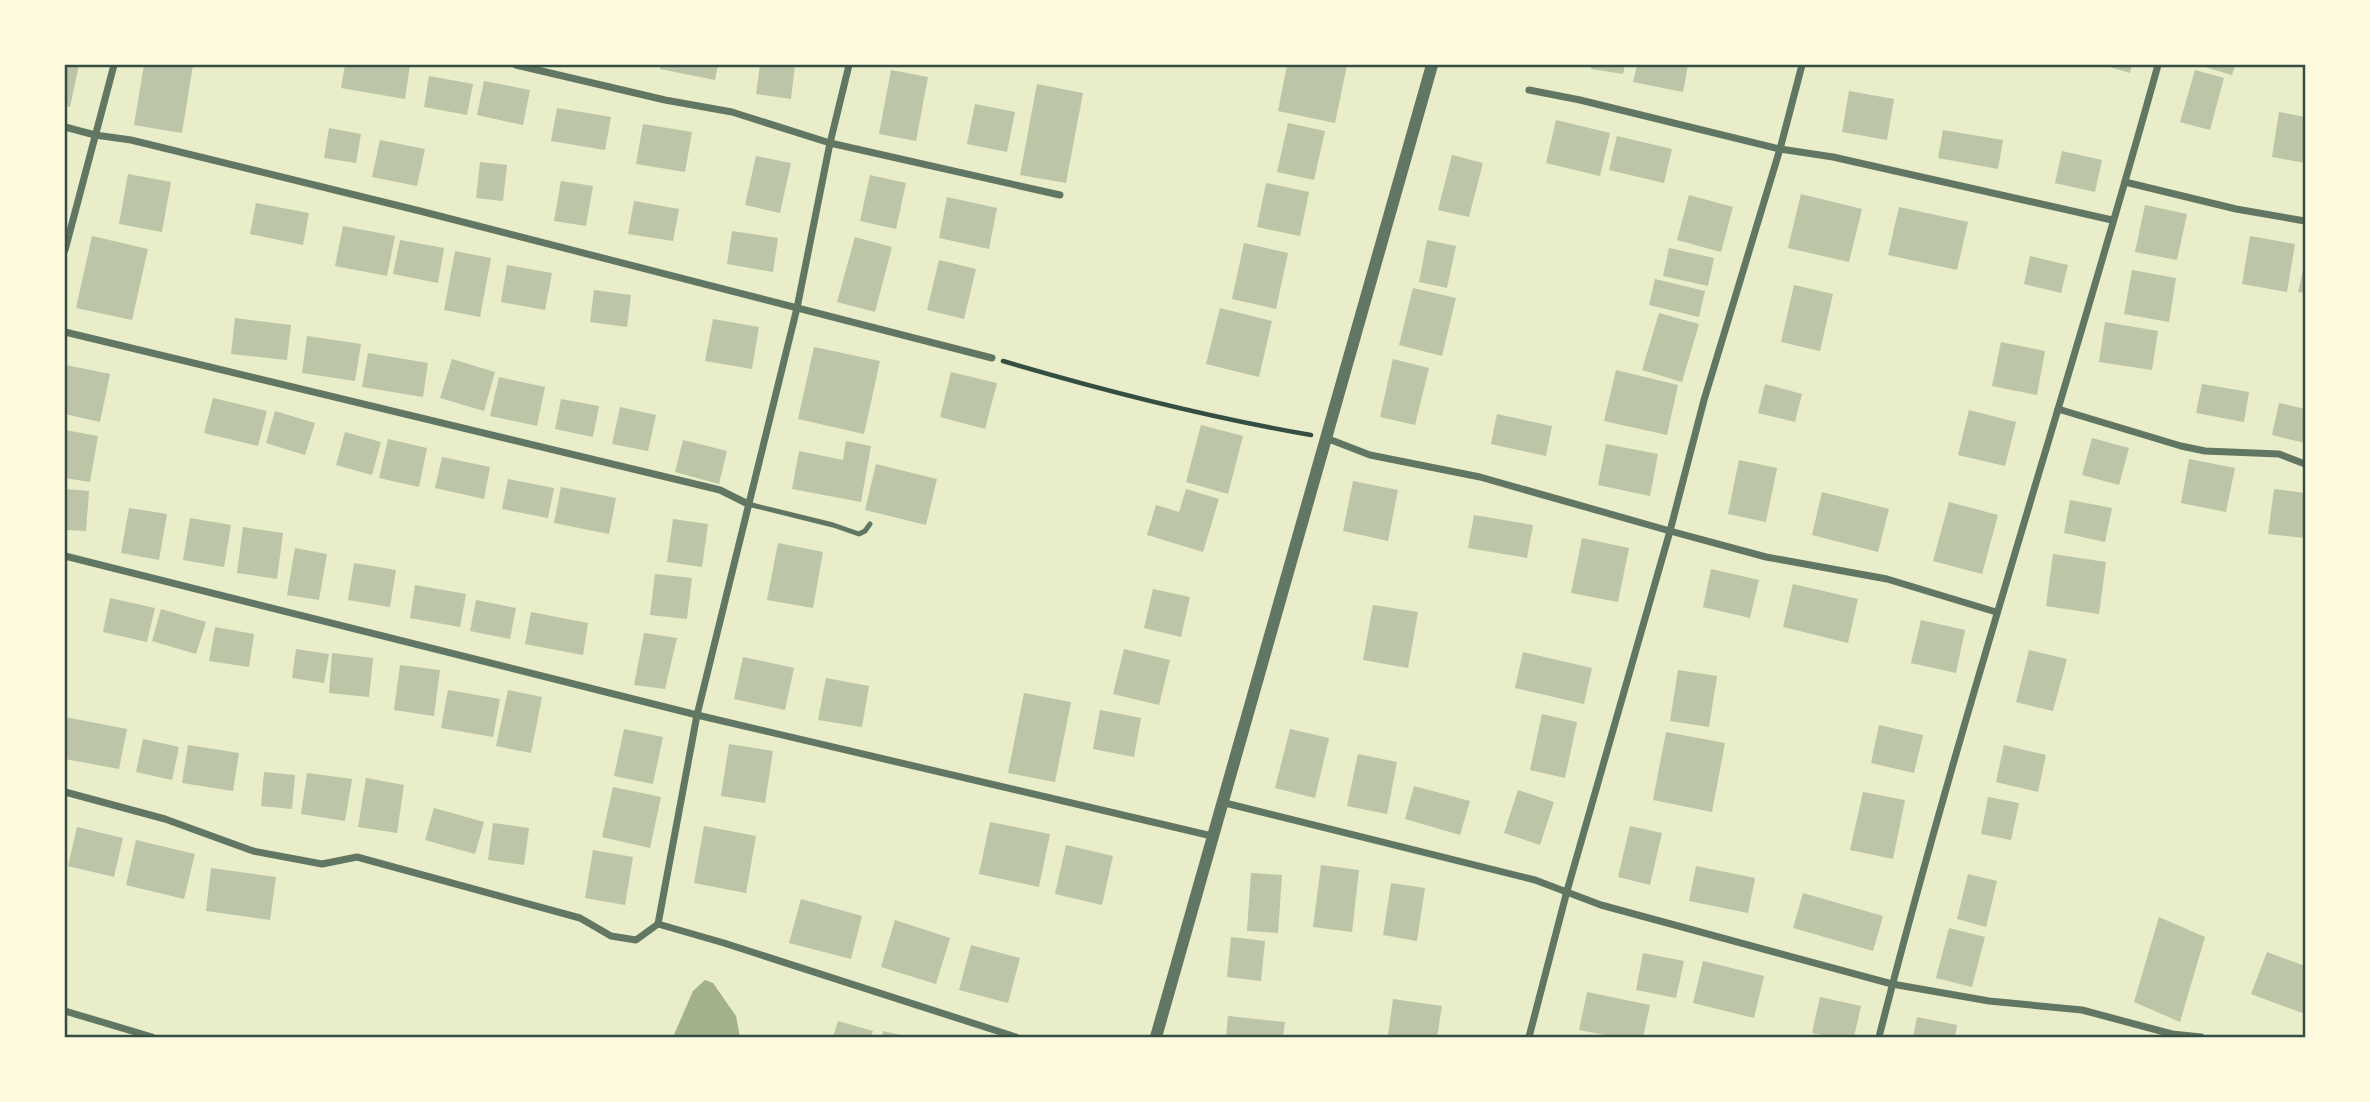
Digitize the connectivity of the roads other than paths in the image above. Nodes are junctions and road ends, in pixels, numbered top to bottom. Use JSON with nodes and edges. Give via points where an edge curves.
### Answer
{"nodes":[{"id":1,"x":114,"y":65,"type":"edge"},
{"id":2,"x":516,"y":65,"type":"edge"},
{"id":3,"x":849,"y":65,"type":"edge"},
{"id":4,"x":1432,"y":65,"type":"edge"},
{"id":5,"x":1802,"y":65,"type":"edge"},
{"id":6,"x":2158,"y":65,"type":"edge"},
{"id":7,"x":1530,"y":90,"type":"dead end"},
{"id":8,"x":65,"y":127,"type":"edge"},
{"id":9,"x":95,"y":135,"type":"junction"},
{"id":10,"x":830,"y":143,"type":"junction"},
{"id":11,"x":1780,"y":149,"type":"junction"},
{"id":12,"x":2125,"y":182,"type":"junction"},
{"id":13,"x":1060,"y":195,"type":"dead end"},
{"id":14,"x":2112,"y":220,"type":"junction"},
{"id":15,"x":2305,"y":221,"type":"edge"},
{"id":16,"x":65,"y":250,"type":"edge"},
{"id":17,"x":797,"y":308,"type":"junction"},
{"id":18,"x":65,"y":332,"type":"edge"},
{"id":19,"x":992,"y":358,"type":"road end"},
{"id":20,"x":2058,"y":409,"type":"junction"},
{"id":21,"x":1326,"y":438,"type":"junction"},
{"id":22,"x":2305,"y":464,"type":"edge"},
{"id":23,"x":748,"y":504,"type":"junction"},
{"id":24,"x":870,"y":523,"type":"dead end"},
{"id":25,"x":1670,"y":531,"type":"junction"},
{"id":26,"x":65,"y":556,"type":"edge"},
{"id":27,"x":1996,"y":612,"type":"junction"},
{"id":28,"x":697,"y":715,"type":"junction"},
{"id":29,"x":65,"y":792,"type":"edge"},
{"id":30,"x":1221,"y":803,"type":"junction"},
{"id":31,"x":1212,"y":836,"type":"junction"},
{"id":32,"x":1567,"y":891,"type":"junction"},
{"id":33,"x":658,"y":924,"type":"junction"},
{"id":34,"x":1892,"y":984,"type":"junction"},
{"id":35,"x":65,"y":1010,"type":"edge"},
{"id":36,"x":152,"y":1037,"type":"edge"},
{"id":37,"x":1016,"y":1037,"type":"edge"},
{"id":38,"x":1156,"y":1037,"type":"edge"},
{"id":39,"x":1529,"y":1037,"type":"edge"},
{"id":40,"x":1879,"y":1037,"type":"edge"},
{"id":41,"x":2201,"y":1037,"type":"edge"}],
"edges":[{"from":1,"to":9,"type":"street"},
{"from":2,"to":10,"type":"street","via":[[732,112]]},
{"from":3,"to":10,"type":"street"},
{"from":4,"to":21,"type":"street"},
{"from":5,"to":11,"type":"street"},
{"from":6,"to":12,"type":"street"},
{"from":7,"to":11,"type":"street"},
{"from":8,"to":9,"type":"street"},
{"from":9,"to":16,"type":"street"},
{"from":9,"to":17,"type":"street","via":[[407,207]]},
{"from":10,"to":13,"type":"street"},
{"from":10,"to":17,"type":"street"},
{"from":11,"to":14,"type":"street"},
{"from":11,"to":25,"type":"street","via":[[1704,400]]},
{"from":12,"to":14,"type":"street"},
{"from":12,"to":15,"type":"street"},
{"from":14,"to":20,"type":"street"},
{"from":17,"to":19,"type":"street"},
{"from":17,"to":23,"type":"street"},
{"from":18,"to":23,"type":"street","via":[[720,490]]},
{"from":20,"to":22,"type":"street","via":[[2181,446],[2279,454]]},
{"from":20,"to":27,"type":"street"},
{"from":21,"to":25,"type":"street","via":[[1370,455],[1480,477]]},
{"from":21,"to":30,"type":"street"},
{"from":23,"to":24,"type":"lane","via":[[859,534]]},
{"from":23,"to":28,"type":"street"},
{"from":25,"to":27,"type":"street","via":[[1766,556],[1887,579]]},
{"from":25,"to":32,"type":"street"},
{"from":26,"to":28,"type":"street"},
{"from":27,"to":34,"type":"street"},
{"from":28,"to":31,"type":"street"},
{"from":28,"to":33,"type":"street"},
{"from":29,"to":33,"type":"street","via":[[165,819],[253,850],[322,864],[357,857],[580,918],[611,936],[636,940]]},
{"from":30,"to":31,"type":"street"},
{"from":30,"to":32,"type":"street"},
{"from":31,"to":38,"type":"street"},
{"from":32,"to":34,"type":"street","via":[[1601,905]]},
{"from":32,"to":39,"type":"street"},
{"from":33,"to":37,"type":"street"},
{"from":34,"to":40,"type":"street"},
{"from":34,"to":41,"type":"street","via":[[1989,1001],[2082,1010]]},
{"from":35,"to":36,"type":"street"}]}
